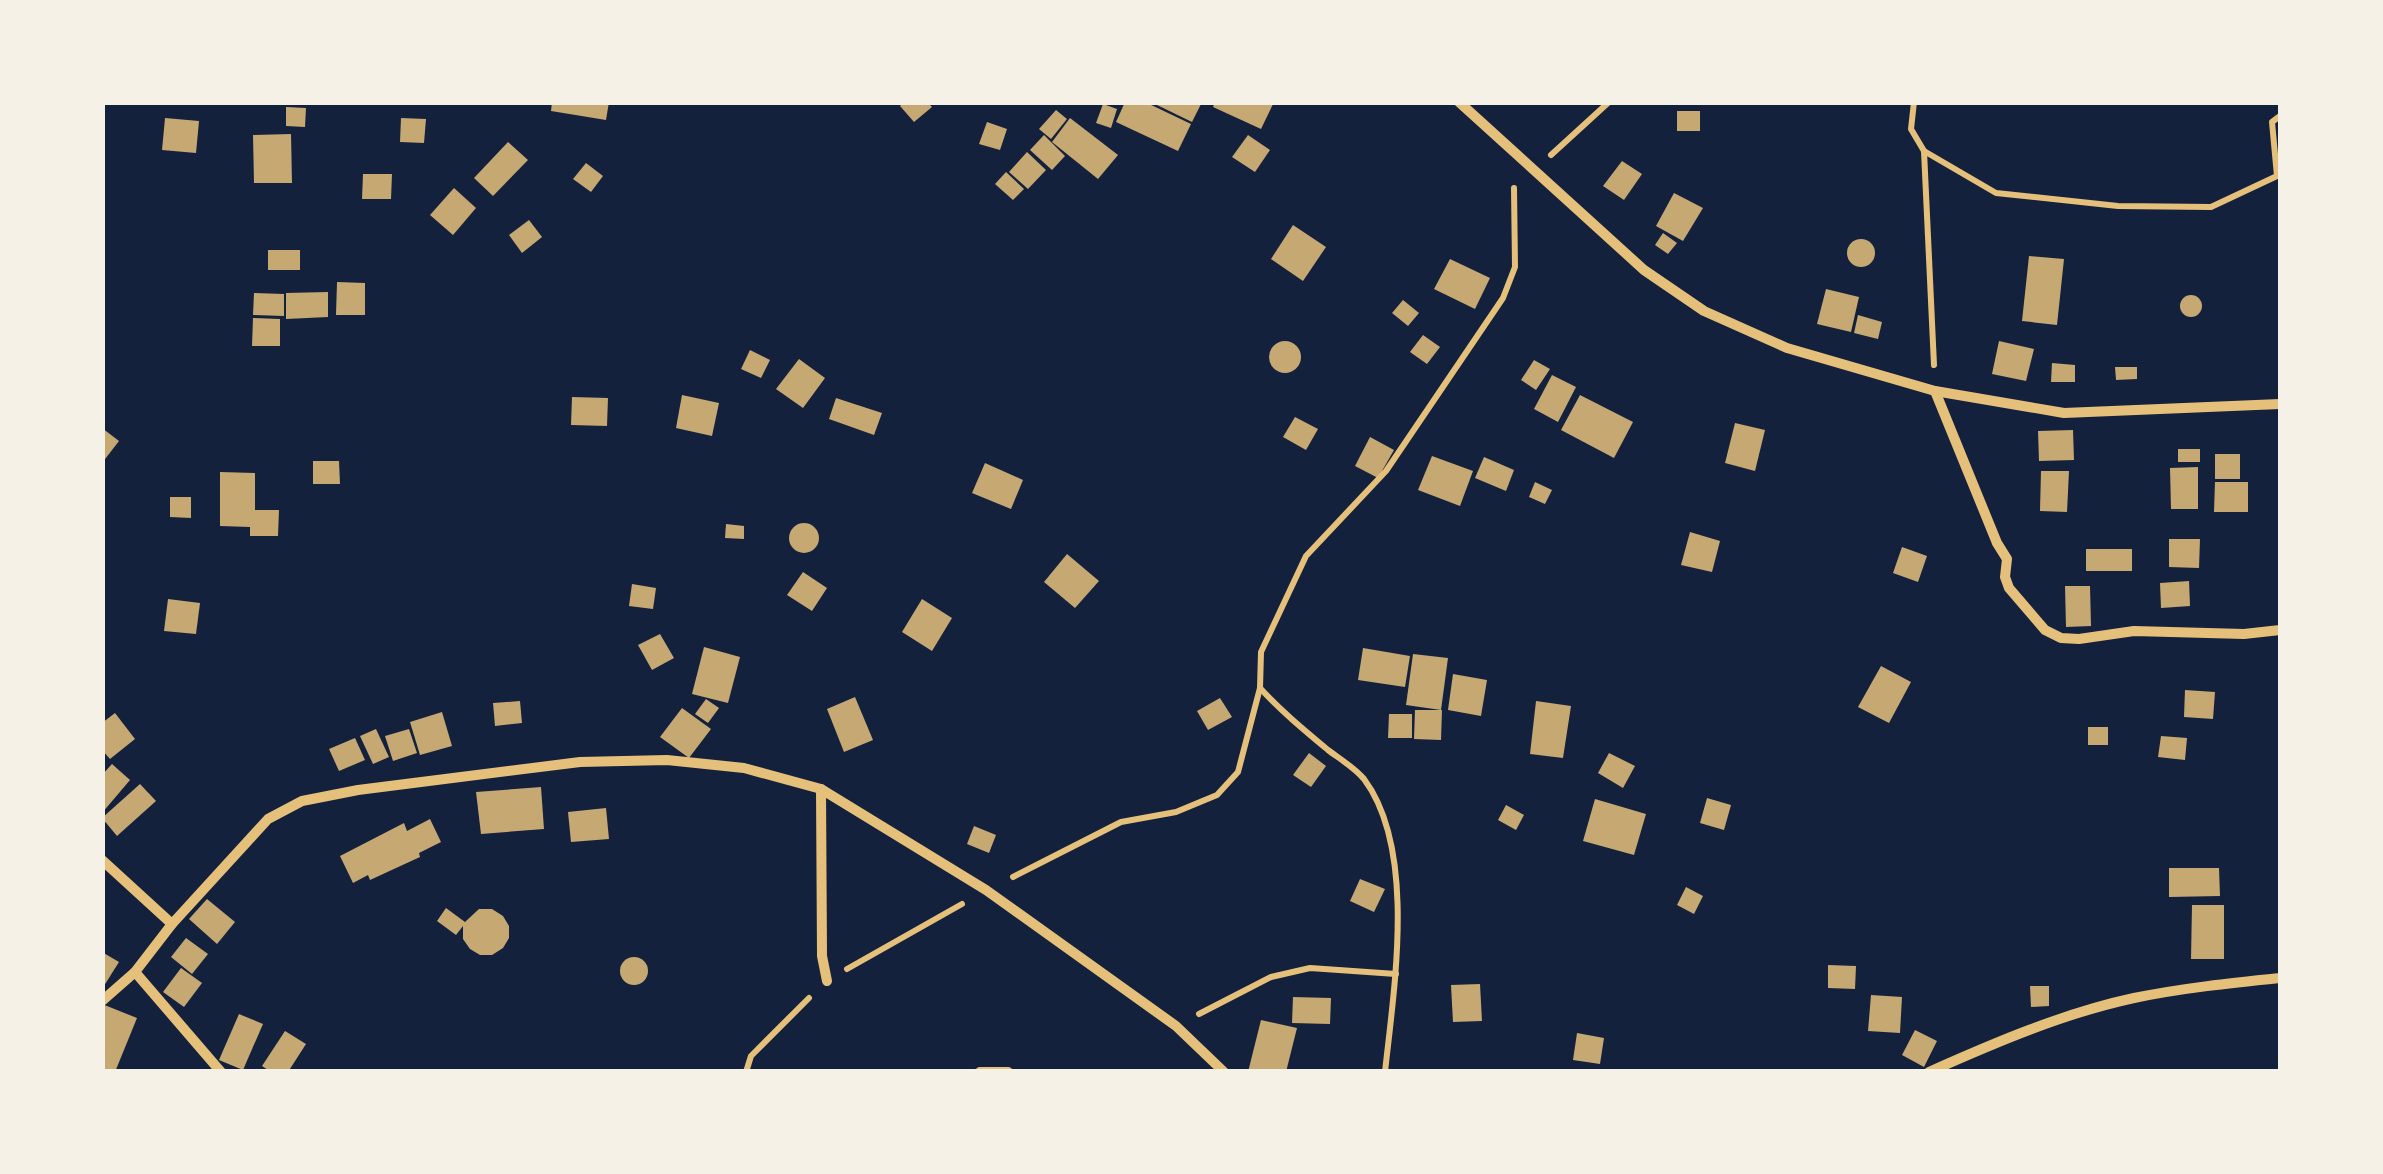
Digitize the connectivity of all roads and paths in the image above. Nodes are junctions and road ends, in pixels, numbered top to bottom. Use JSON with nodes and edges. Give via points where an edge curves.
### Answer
{"nodes":[{"id":1,"x":1459,"y":102,"type":"edge"},
{"id":2,"x":1609,"y":102,"type":"edge"},
{"id":3,"x":1914,"y":102,"type":"edge"},
{"id":4,"x":2280,"y":116,"type":"edge"},
{"id":5,"x":1512,"y":150,"type":"junction"},
{"id":6,"x":1924,"y":151,"type":"junction"},
{"id":7,"x":1534,"y":170,"type":"junction"},
{"id":8,"x":1935,"y":391,"type":"junction"},
{"id":9,"x":2280,"y":404,"type":"edge"},
{"id":10,"x":2280,"y":630,"type":"edge"},
{"id":11,"x":821,"y":789,"type":"junction"},
{"id":12,"x":102,"y":860,"type":"edge"},
{"id":13,"x":172,"y":924,"type":"junction"},
{"id":14,"x":134,"y":972,"type":"junction"},
{"id":15,"x":1396,"y":974,"type":"junction"},
{"id":16,"x":2280,"y":978,"type":"edge"},
{"id":17,"x":826,"y":981,"type":"dead end"},
{"id":18,"x":102,"y":1000,"type":"edge"},
{"id":19,"x":1176,"y":1026,"type":"junction"},
{"id":20,"x":222,"y":1072,"type":"edge"},
{"id":21,"x":980,"y":1072,"type":"edge"},
{"id":22,"x":1008,"y":1072,"type":"edge"},
{"id":23,"x":1224,"y":1072,"type":"edge"},
{"id":24,"x":1386,"y":1072,"type":"edge"},
{"id":25,"x":1929,"y":1072,"type":"edge"}],
"edges":[{"from":1,"to":5,"type":"street"},
{"from":2,"to":7,"type":"path"},
{"from":3,"to":6,"type":"path","via":[[1911,129]]},
{"from":4,"to":6,"type":"path","via":[[2272,122],[2276,176],[2211,207],[2118,206],[1996,193]]},
{"from":5,"to":7,"type":"street"},
{"from":5,"to":15,"type":"path","via":[[1515,267],[1503,298],[1386,472],[1306,556],[1261,652],[1260,688],[1362,777],[1384,814],[1398,931]]},
{"from":6,"to":8,"type":"path"},
{"from":7,"to":8,"type":"street","via":[[1644,270],[1704,310],[1787,348]]},
{"from":8,"to":9,"type":"street","via":[[2064,413]]},
{"from":8,"to":10,"type":"street","via":[[2003,550],[2009,588],[2044,630],[2079,639],[2134,631]]},
{"from":11,"to":13,"type":"street","via":[[744,768],[667,760],[580,762],[327,795],[268,819]]},
{"from":11,"to":17,"type":"street"},
{"from":11,"to":19,"type":"street","via":[[986,890]]},
{"from":12,"to":13,"type":"street"},
{"from":13,"to":14,"type":"street"},
{"from":14,"to":18,"type":"street"},
{"from":14,"to":20,"type":"street"},
{"from":15,"to":19,"type":"path","via":[[1310,968],[1272,977]]},
{"from":15,"to":24,"type":"path"},
{"from":16,"to":25,"type":"street","via":[[2129,999]]},
{"from":19,"to":23,"type":"street"},
{"from":21,"to":22,"type":"street"}]}
